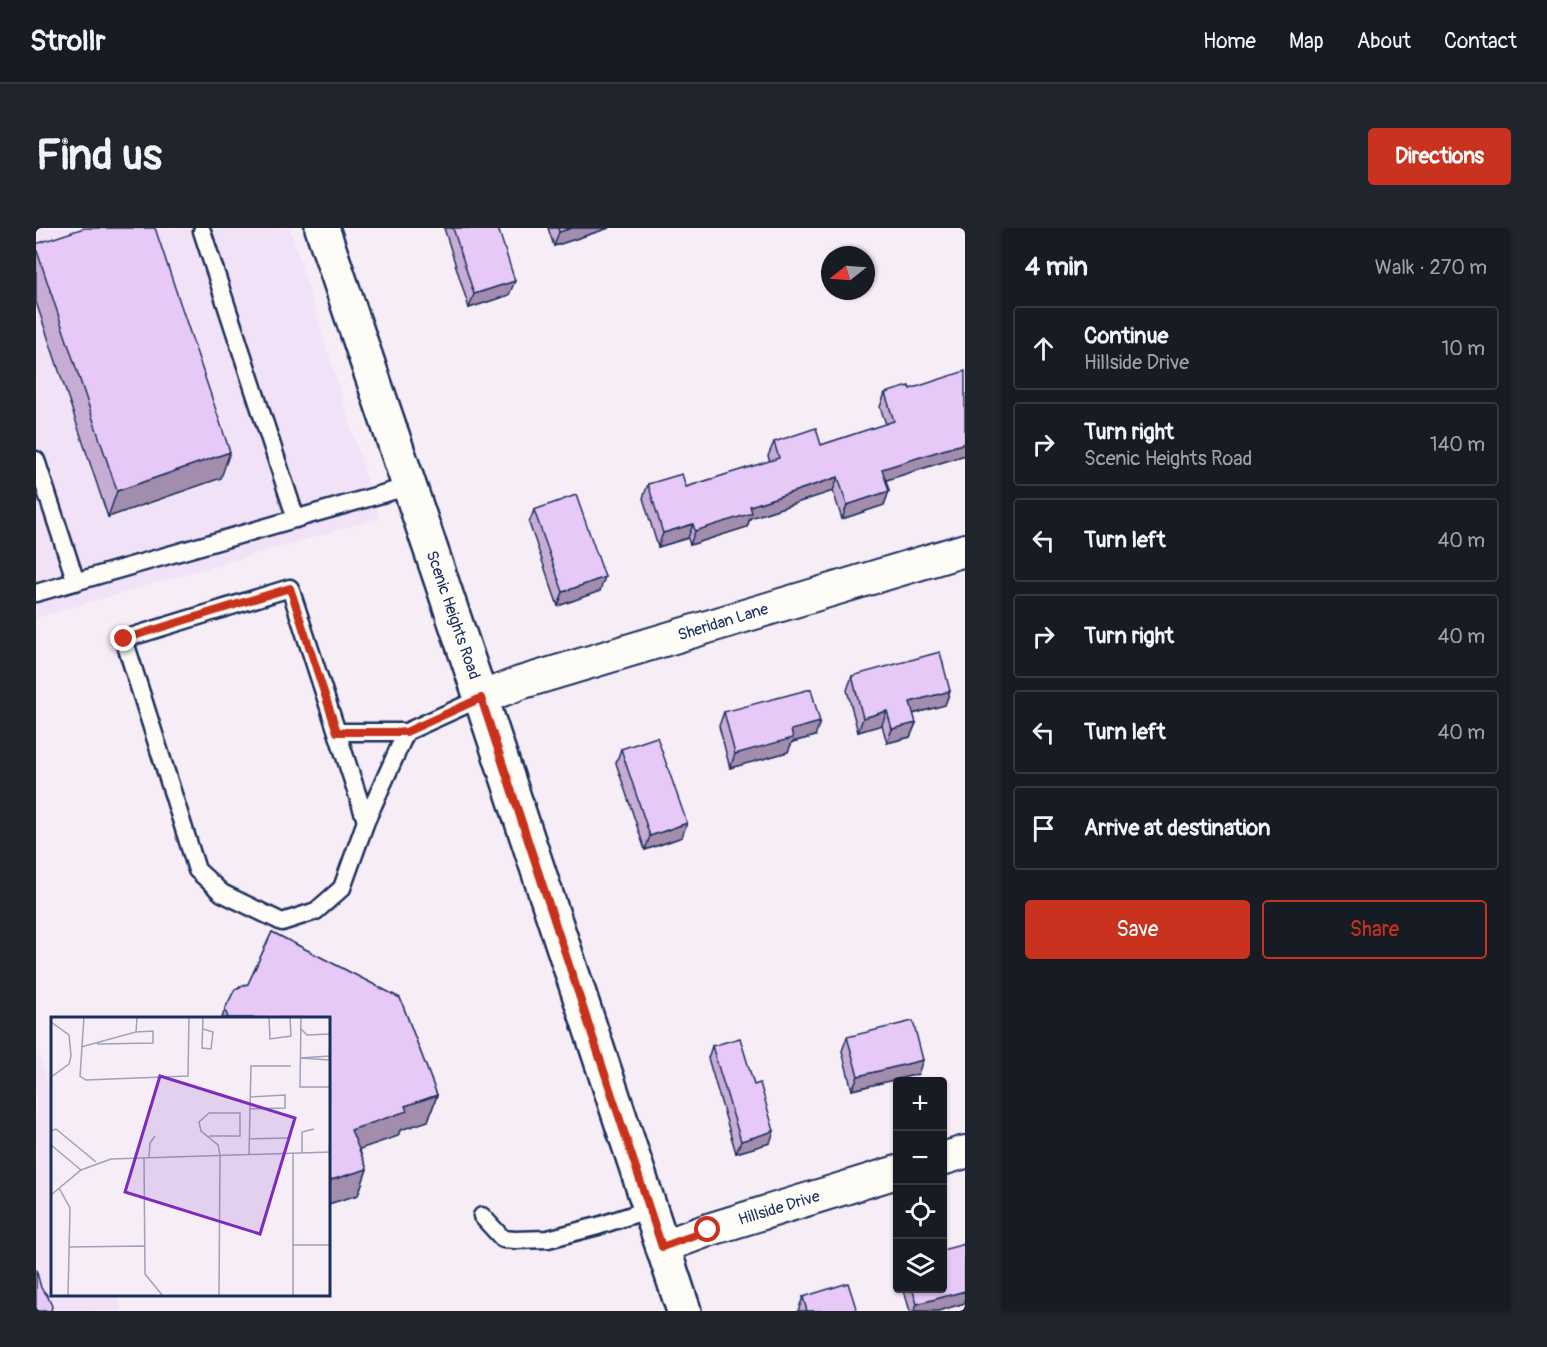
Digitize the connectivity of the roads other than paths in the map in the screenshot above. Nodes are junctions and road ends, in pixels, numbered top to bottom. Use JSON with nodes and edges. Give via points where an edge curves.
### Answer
{"nodes":[{"id":1,"x":322,"y":228,"type":"edge"},
{"id":2,"x":202,"y":231,"type":"dead end"},
{"id":3,"x":36,"y":460,"type":"edge"},
{"id":4,"x":410,"y":486,"type":"junction"},
{"id":5,"x":296,"y":519,"type":"junction"},
{"id":6,"x":965,"y":550,"type":"edge"},
{"id":7,"x":76,"y":582,"type":"junction"},
{"id":8,"x":36,"y":593,"type":"edge"},
{"id":9,"x":481,"y":698,"type":"junction"},
{"id":10,"x":337,"y":732,"type":"junction"},
{"id":11,"x":406,"y":732,"type":"junction"},
{"id":12,"x":366,"y":820,"type":"junction"},
{"id":13,"x":965,"y":1152,"type":"edge"},
{"id":14,"x":947,"y":1157,"type":"edge"},
{"id":15,"x":893,"y":1173,"type":"edge"},
{"id":16,"x":650,"y":1209,"type":"junction"},
{"id":17,"x":482,"y":1216,"type":"dead end"},
{"id":18,"x":662,"y":1247,"type":"junction"},
{"id":19,"x":684,"y":1311,"type":"edge"}],
"edges":[{"from":1,"to":4,"type":"street","name":"Scenic Heights Road"},
{"from":2,"to":5,"type":"lane"},
{"from":3,"to":7,"type":"lane"},
{"from":4,"to":5,"type":"lane"},
{"from":4,"to":9,"type":"street","name":"Scenic Heights Road"},
{"from":5,"to":7,"type":"lane"},
{"from":6,"to":9,"type":"street","name":"Sheridan Lane"},
{"from":7,"to":8,"type":"lane"},
{"from":9,"to":11,"type":"lane"},
{"from":9,"to":16,"type":"street","name":"Scenic Heights Road"},
{"from":10,"to":11,"type":"lane"},
{"from":10,"to":12,"type":"lane"},
{"from":10,"to":12,"type":"lane","via":[[290,588],[124,639],[197,870],[222,893],[282,922],[316,911],[342,888]]},
{"from":11,"to":12,"type":"lane"},
{"from":13,"to":14,"type":"street"},
{"from":15,"to":18,"type":"street","name":"Hillside Drive"},
{"from":16,"to":17,"type":"lane","via":[[548,1239],[503,1239]]},
{"from":16,"to":18,"type":"street","name":"Scenic Heights Road"},
{"from":18,"to":19,"type":"street","name":"Scenic Heights Road"}]}
